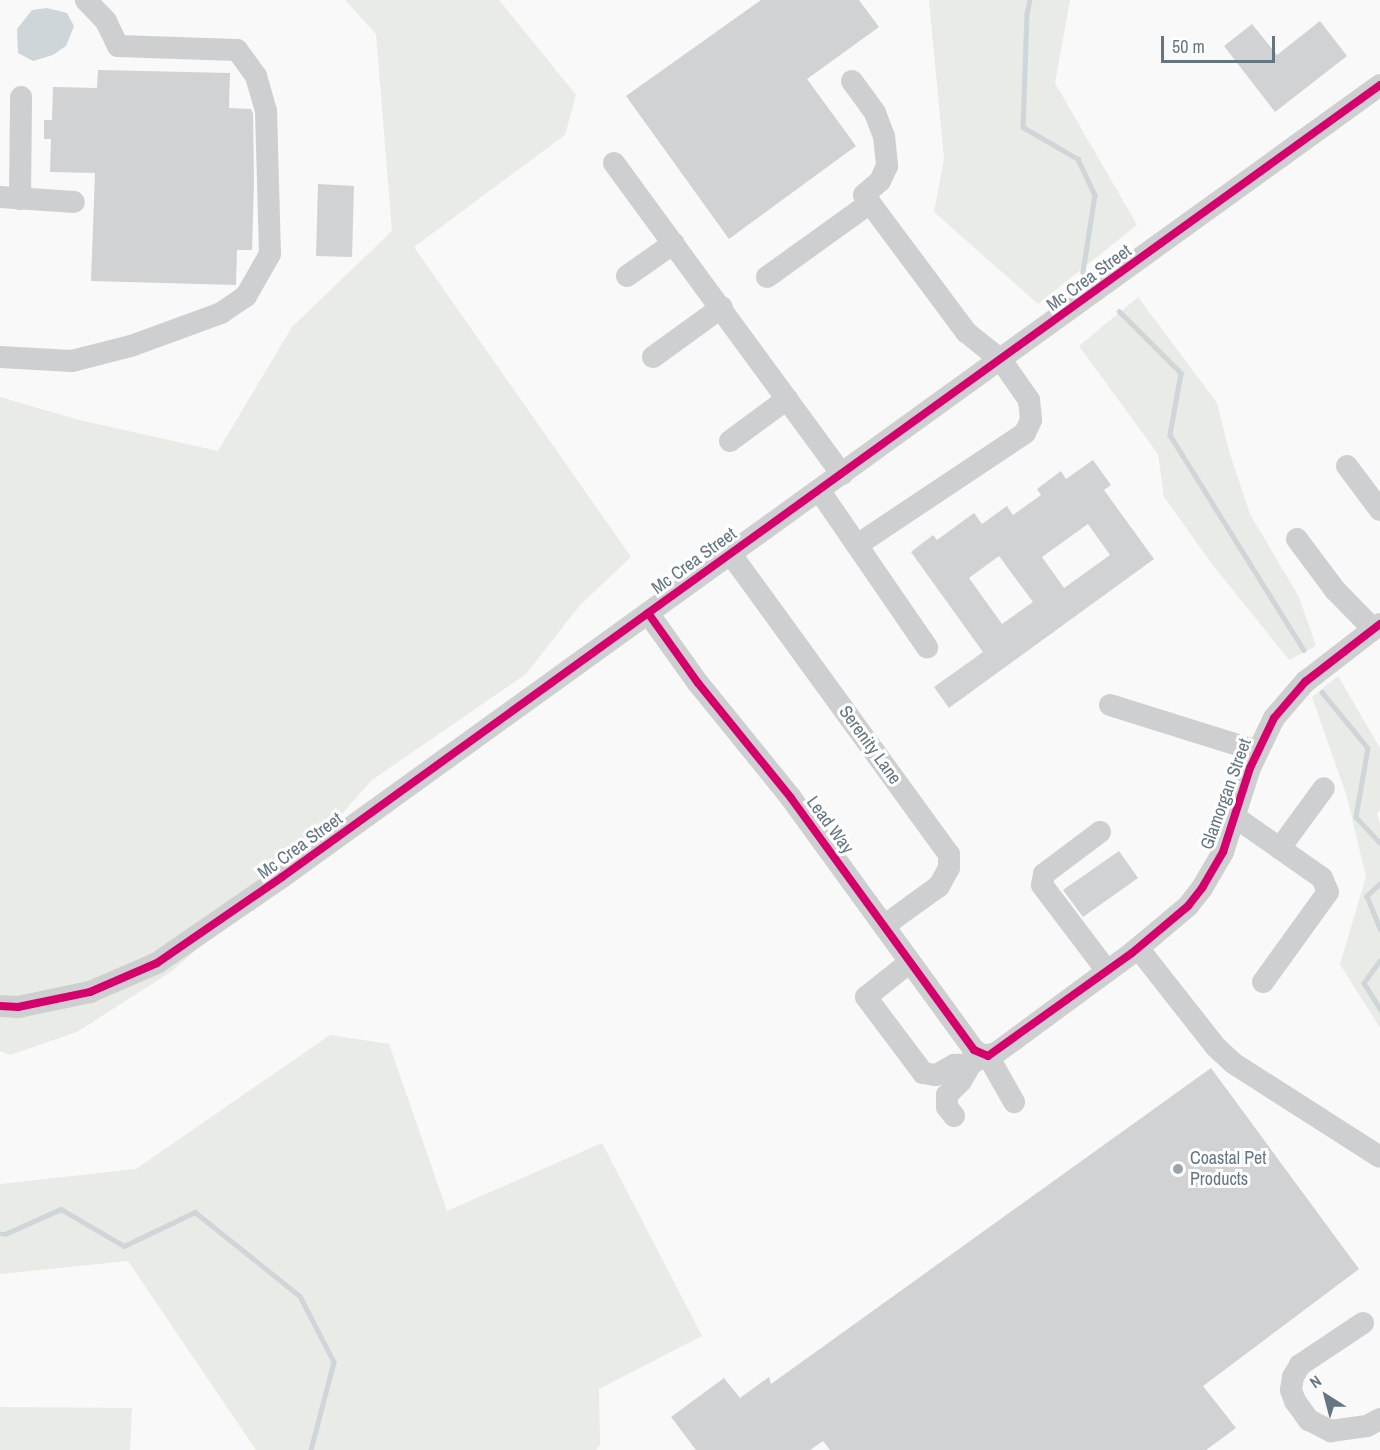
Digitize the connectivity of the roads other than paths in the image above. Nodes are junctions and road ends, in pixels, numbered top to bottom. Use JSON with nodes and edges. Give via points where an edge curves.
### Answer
{"nodes":[{"id":1,"x":86,"y":0,"type":"edge"},
{"id":2,"x":852,"y":81,"type":"dead end"},
{"id":3,"x":1380,"y":85,"type":"edge"},
{"id":4,"x":21,"y":97,"type":"dead end"},
{"id":5,"x":614,"y":164,"type":"dead end"},
{"id":6,"x":10,"y":198,"type":"edge"},
{"id":7,"x":74,"y":202,"type":"dead end"},
{"id":8,"x":870,"y":203,"type":"junction"},
{"id":9,"x":674,"y":243,"type":"junction"},
{"id":10,"x":627,"y":276,"type":"dead end"},
{"id":11,"x":767,"y":277,"type":"dead end"},
{"id":12,"x":722,"y":307,"type":"junction"},
{"id":13,"x":0,"y":357,"type":"edge"},
{"id":14,"x":653,"y":357,"type":"dead end"},
{"id":15,"x":1001,"y":360,"type":"junction"},
{"id":16,"x":787,"y":399,"type":"junction"},
{"id":17,"x":730,"y":441,"type":"dead end"},
{"id":18,"x":1347,"y":466,"type":"dead end"},
{"id":19,"x":842,"y":474,"type":"junction"},
{"id":20,"x":819,"y":490,"type":"junction"},
{"id":21,"x":1380,"y":510,"type":"edge"},
{"id":22,"x":1297,"y":539,"type":"dead end"},
{"id":23,"x":857,"y":545,"type":"junction"},
{"id":24,"x":730,"y":553,"type":"junction"},
{"id":25,"x":648,"y":613,"type":"junction"},
{"id":26,"x":1376,"y":627,"type":"edge"},
{"id":27,"x":927,"y":646,"type":"dead end"},
{"id":28,"x":1110,"y":705,"type":"dead end"},
{"id":29,"x":1257,"y":751,"type":"junction"},
{"id":30,"x":1324,"y":788,"type":"dead end"},
{"id":31,"x":1235,"y":817,"type":"junction"},
{"id":32,"x":1100,"y":832,"type":"dead end"},
{"id":33,"x":1280,"y":848,"type":"junction"},
{"id":34,"x":884,"y":926,"type":"junction"},
{"id":35,"x":1138,"y":948,"type":"junction"},
{"id":36,"x":910,"y":962,"type":"junction"},
{"id":37,"x":1107,"y":971,"type":"junction"},
{"id":38,"x":1263,"y":982,"type":"dead end"},
{"id":39,"x":0,"y":1006,"type":"edge"},
{"id":40,"x":981,"y":1059,"type":"junction"},
{"id":41,"x":1014,"y":1102,"type":"dead end"},
{"id":42,"x":954,"y":1116,"type":"dead end"},
{"id":43,"x":1380,"y":1156,"type":"edge"},
{"id":44,"x":1363,"y":1323,"type":"dead end"},
{"id":45,"x":1380,"y":1419,"type":"edge"}],
"edges":[{"from":1,"to":13,"type":"street","via":[[106,21],[118,46],[237,50],[256,76],[266,111],[270,254],[246,296],[210,317],[131,346],[72,361]]},
{"from":2,"to":8,"type":"street","via":[[875,113],[884,136],[887,165],[880,181],[864,195]]},
{"from":3,"to":15,"type":"street","name":"Mc Crea Street"},
{"from":4,"to":6,"type":"street"},
{"from":5,"to":9,"type":"street"},
{"from":6,"to":7,"type":"street"},
{"from":8,"to":11,"type":"street"},
{"from":8,"to":15,"type":"street","via":[[966,332]]},
{"from":9,"to":10,"type":"street"},
{"from":9,"to":12,"type":"street"},
{"from":12,"to":14,"type":"street"},
{"from":12,"to":16,"type":"street"},
{"from":15,"to":19,"type":"street","name":"Mc Crea Street"},
{"from":15,"to":23,"type":"street","via":[[1029,400],[1031,420],[1025,433]]},
{"from":16,"to":17,"type":"street"},
{"from":16,"to":19,"type":"street"},
{"from":18,"to":21,"type":"street"},
{"from":19,"to":20,"type":"street","name":"Mc Crea Street"},
{"from":20,"to":23,"type":"street"},
{"from":20,"to":24,"type":"street","name":"Mc Crea Street"},
{"from":22,"to":26,"type":"street","via":[[1335,590]]},
{"from":23,"to":27,"type":"street"},
{"from":24,"to":25,"type":"street","name":"Mc Crea Street"},
{"from":24,"to":34,"type":"street","name":"Serenity Lane","via":[[949,854],[949,868],[939,886]]},
{"from":25,"to":34,"type":"street","name":"Lead Way"},
{"from":25,"to":39,"type":"street","name":"Mc Crea Street","via":[[157,963],[90,992],[18,1007]]},
{"from":26,"to":29,"type":"street","name":"Glamorgan Street","via":[[1291,696]]},
{"from":28,"to":29,"type":"street"},
{"from":29,"to":31,"type":"street","name":"Glamorgan Street"},
{"from":30,"to":33,"type":"street"},
{"from":31,"to":33,"type":"street"},
{"from":31,"to":35,"type":"street","name":"Glamorgan Street","via":[[1202,888],[1177,917]]},
{"from":32,"to":37,"type":"street","via":[[1044,874],[1042,885]]},
{"from":33,"to":38,"type":"street","via":[[1322,878],[1328,892]]},
{"from":34,"to":36,"type":"street","name":"Lead Way"},
{"from":35,"to":37,"type":"street","name":"Glamorgan Street"},
{"from":35,"to":43,"type":"street","via":[[1233,1063]]},
{"from":36,"to":40,"type":"street","name":"Lead Way"},
{"from":36,"to":40,"type":"street","via":[[866,997],[923,1073],[936,1075],[954,1065]]},
{"from":37,"to":40,"type":"street","name":"Glamorgan Street"},
{"from":40,"to":41,"type":"street","name":"Lead Way"},
{"from":40,"to":42,"type":"street","via":[[947,1095],[947,1107]]},
{"from":44,"to":45,"type":"street","via":[[1300,1365],[1291,1390],[1309,1420],[1331,1431],[1367,1426]]}]}
